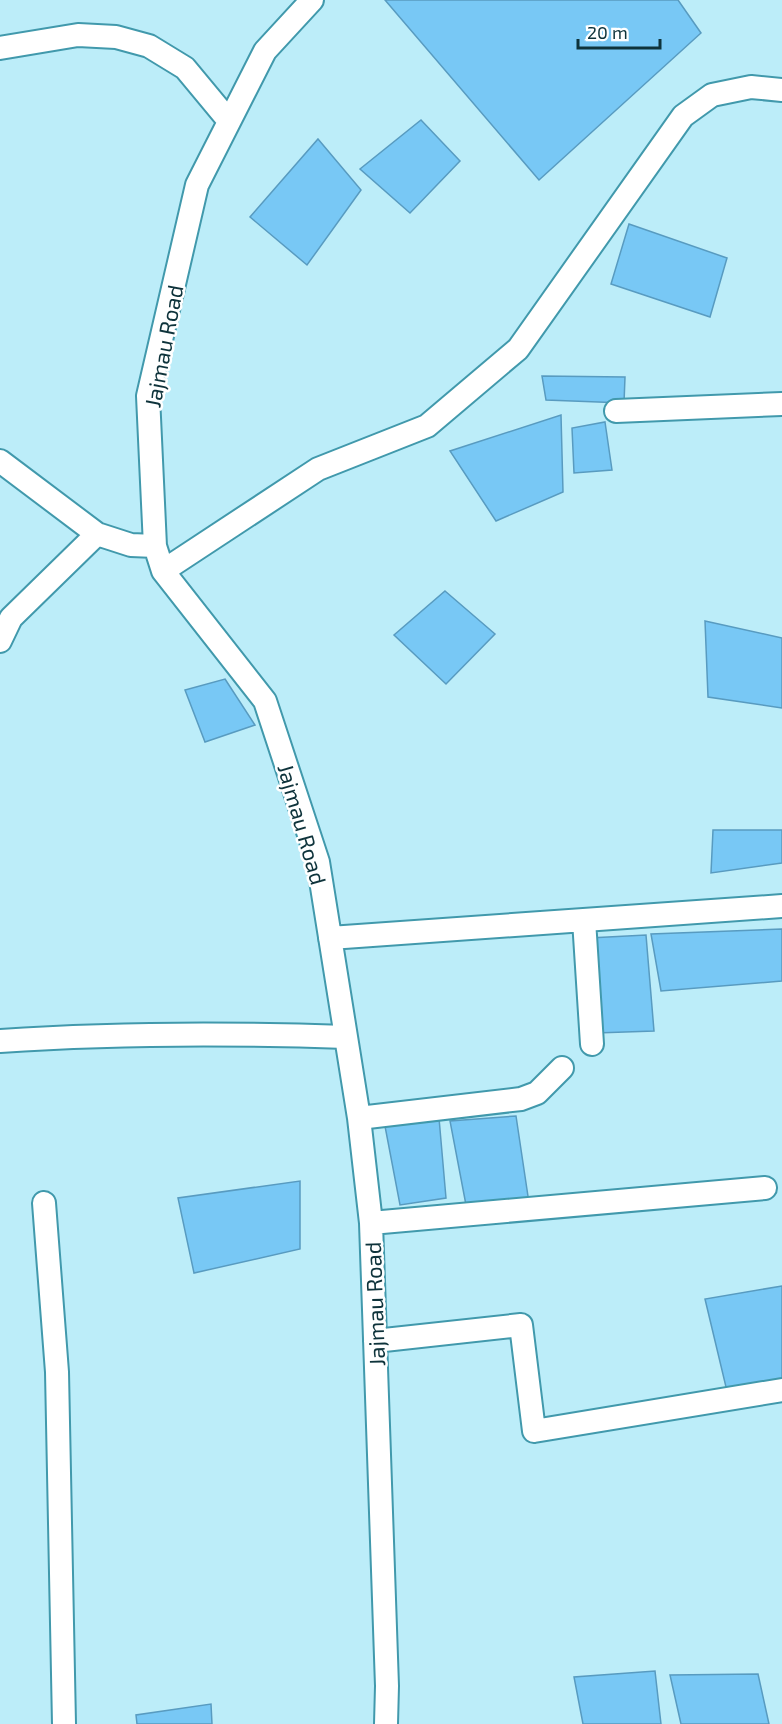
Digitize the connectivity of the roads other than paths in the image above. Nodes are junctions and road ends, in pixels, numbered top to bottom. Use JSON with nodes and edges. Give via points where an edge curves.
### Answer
{"nodes":[{"id":1,"x":312,"y":0,"type":"edge"},
{"id":2,"x":0,"y":48,"type":"edge"},
{"id":3,"x":782,"y":90,"type":"edge"},
{"id":4,"x":229,"y":121,"type":"junction"},
{"id":5,"x":782,"y":404,"type":"edge"},
{"id":6,"x":616,"y":411,"type":"dead end"},
{"id":7,"x":0,"y":461,"type":"edge"},
{"id":8,"x":97,"y":534,"type":"junction"},
{"id":9,"x":155,"y":546,"type":"junction"},
{"id":10,"x":164,"y":571,"type":"junction"},
{"id":11,"x":0,"y":641,"type":"edge"},
{"id":12,"x":782,"y":906,"type":"edge"},
{"id":13,"x":584,"y":920,"type":"junction"},
{"id":14,"x":330,"y":938,"type":"junction"},
{"id":15,"x":346,"y":1037,"type":"junction"},
{"id":16,"x":0,"y":1041,"type":"edge"},
{"id":17,"x":592,"y":1044,"type":"dead end"},
{"id":18,"x":562,"y":1068,"type":"dead end"},
{"id":19,"x":359,"y":1118,"type":"junction"},
{"id":20,"x":765,"y":1188,"type":"dead end"},
{"id":21,"x":44,"y":1203,"type":"dead end"},
{"id":22,"x":371,"y":1223,"type":"junction"},
{"id":23,"x":375,"y":1341,"type":"junction"},
{"id":24,"x":782,"y":1390,"type":"edge"},
{"id":25,"x":64,"y":1724,"type":"edge"},
{"id":26,"x":386,"y":1724,"type":"edge"}],
"edges":[{"from":1,"to":4,"type":"street","name":"Jajmau Road","via":[[265,51]]},
{"from":2,"to":4,"type":"street","via":[[78,35],[117,37],[149,46],[184,68]]},
{"from":3,"to":10,"type":"street","via":[[751,87],[712,95],[683,116],[518,349],[427,426],[318,469]]},
{"from":4,"to":9,"type":"street","name":"Jajmau Road","via":[[197,185],[148,396]]},
{"from":5,"to":6,"type":"street"},
{"from":7,"to":8,"type":"street"},
{"from":8,"to":9,"type":"street","via":[[131,545]]},
{"from":8,"to":11,"type":"street","via":[[10,618]]},
{"from":9,"to":10,"type":"street","name":"Jajmau Road"},
{"from":10,"to":14,"type":"street","name":"Jajmau Road","via":[[265,701],[318,862]]},
{"from":12,"to":13,"type":"street"},
{"from":13,"to":14,"type":"street"},
{"from":13,"to":17,"type":"street"},
{"from":14,"to":15,"type":"street","name":"Jajmau Road"},
{"from":15,"to":16,"type":"street","via":[[154,1035]]},
{"from":15,"to":19,"type":"street","name":"Jajmau Road"},
{"from":18,"to":19,"type":"street","via":[[537,1093],[520,1099]]},
{"from":19,"to":22,"type":"street","name":"Jajmau Road"},
{"from":20,"to":22,"type":"street"},
{"from":21,"to":25,"type":"street","via":[[57,1372]]},
{"from":22,"to":23,"type":"street","name":"Jajmau Road"},
{"from":23,"to":24,"type":"street","via":[[521,1325],[534,1431]]},
{"from":23,"to":26,"type":"street","name":"Jajmau Road"}]}
